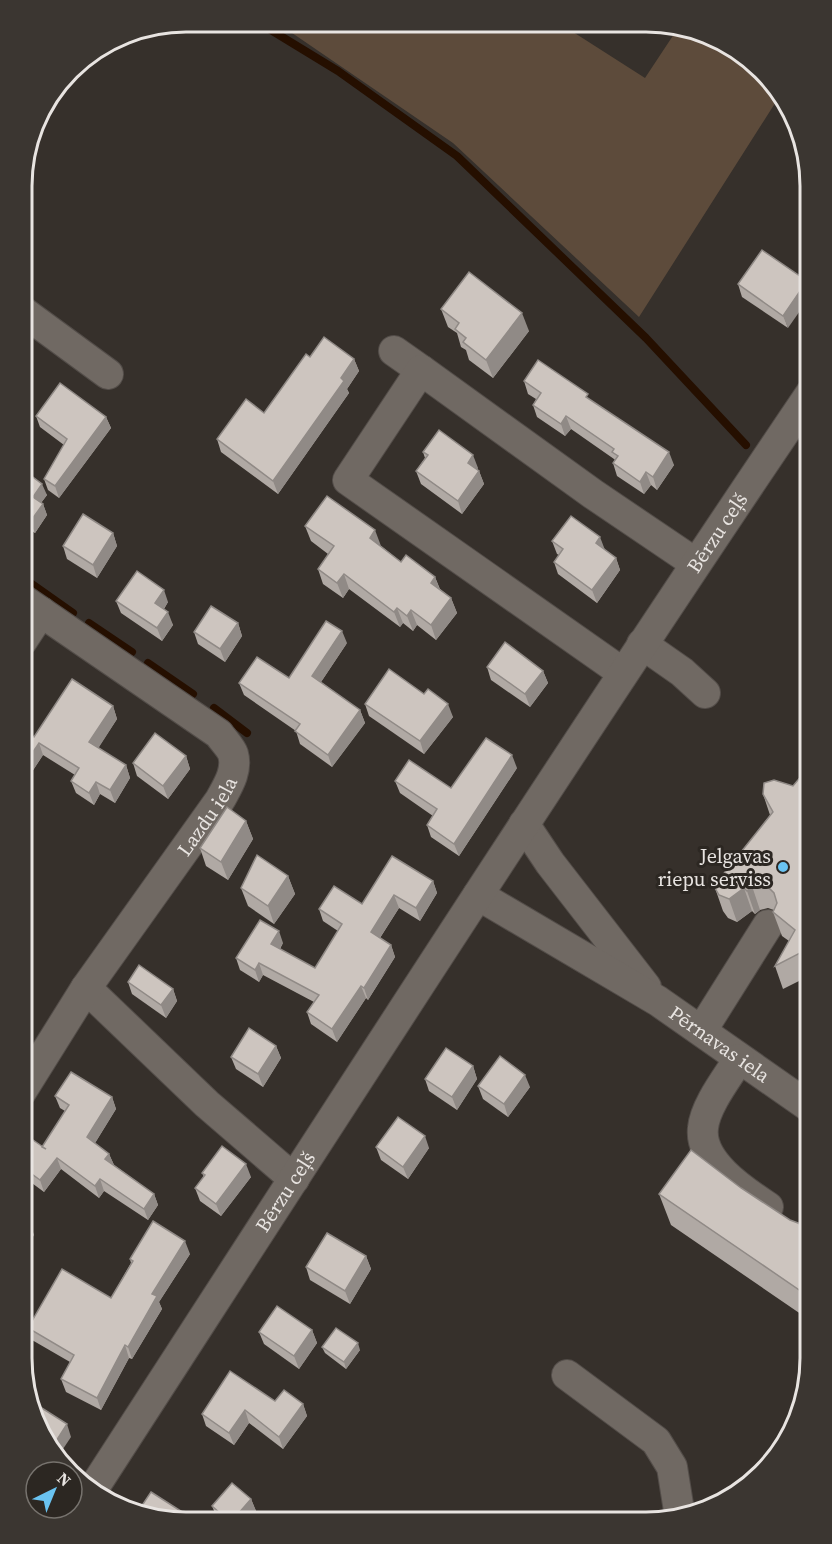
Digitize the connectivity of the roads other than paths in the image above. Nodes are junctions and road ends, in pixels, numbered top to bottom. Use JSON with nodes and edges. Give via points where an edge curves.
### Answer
{"nodes":[{"id":1,"x":32,"y":318,"type":"edge"},
{"id":2,"x":394,"y":351,"type":"dead end"},
{"id":3,"x":421,"y":370,"type":"junction"},
{"id":4,"x":108,"y":374,"type":"dead end"},
{"id":5,"x":800,"y":409,"type":"edge"},
{"id":6,"x":696,"y":563,"type":"junction"},
{"id":7,"x":32,"y":607,"type":"edge"},
{"id":8,"x":642,"y":644,"type":"junction"},
{"id":9,"x":623,"y":674,"type":"junction"},
{"id":10,"x":705,"y":693,"type":"dead end"},
{"id":11,"x":524,"y":824,"type":"junction"},
{"id":12,"x":478,"y":895,"type":"junction"},
{"id":13,"x":768,"y":925,"type":"dead end"},
{"id":14,"x":86,"y":988,"type":"junction"},
{"id":15,"x":658,"y":1001,"type":"junction"},
{"id":16,"x":702,"y":1030,"type":"junction"},
{"id":17,"x":739,"y":1059,"type":"junction"},
{"id":18,"x":32,"y":1074,"type":"edge"},
{"id":19,"x":800,"y":1101,"type":"edge"},
{"id":20,"x":294,"y":1179,"type":"junction"},
{"id":21,"x":793,"y":1225,"type":"edge"},
{"id":22,"x":567,"y":1374,"type":"dead end"},
{"id":23,"x":97,"y":1484,"type":"edge"},
{"id":24,"x":679,"y":1509,"type":"edge"}],
"edges":[{"from":1,"to":4,"type":"street"},
{"from":2,"to":3,"type":"street"},
{"from":3,"to":6,"type":"street"},
{"from":3,"to":9,"type":"street","via":[[348,480]]},
{"from":5,"to":6,"type":"street","name":"Bērzu ceļš"},
{"from":6,"to":8,"type":"street","name":"Bērzu ceļš"},
{"from":7,"to":14,"type":"street","name":"Lazdu iela","via":[[219,734],[233,754],[233,776],[220,800]]},
{"from":8,"to":9,"type":"street","name":"Bērzu ceļš"},
{"from":8,"to":10,"type":"street"},
{"from":9,"to":11,"type":"street","name":"Bērzu ceļš"},
{"from":11,"to":12,"type":"street","name":"Bērzu ceļš"},
{"from":11,"to":15,"type":"street"},
{"from":12,"to":15,"type":"street","name":"Pērnavas iela"},
{"from":12,"to":20,"type":"street","name":"Bērzu ceļš"},
{"from":13,"to":16,"type":"street"},
{"from":14,"to":18,"type":"street","name":"Lazdu iela"},
{"from":14,"to":20,"type":"street","via":[[207,1104]]},
{"from":15,"to":16,"type":"street","name":"Pērnavas iela"},
{"from":16,"to":17,"type":"street","name":"Pērnavas iela"},
{"from":17,"to":19,"type":"street","name":"Pērnavas iela"},
{"from":17,"to":21,"type":"street","via":[[711,1104],[702,1128],[704,1144],[713,1161],[739,1187]]},
{"from":20,"to":23,"type":"street","name":"Bērzu ceļš"},
{"from":22,"to":24,"type":"street","via":[[656,1441],[672,1467]]}]}
